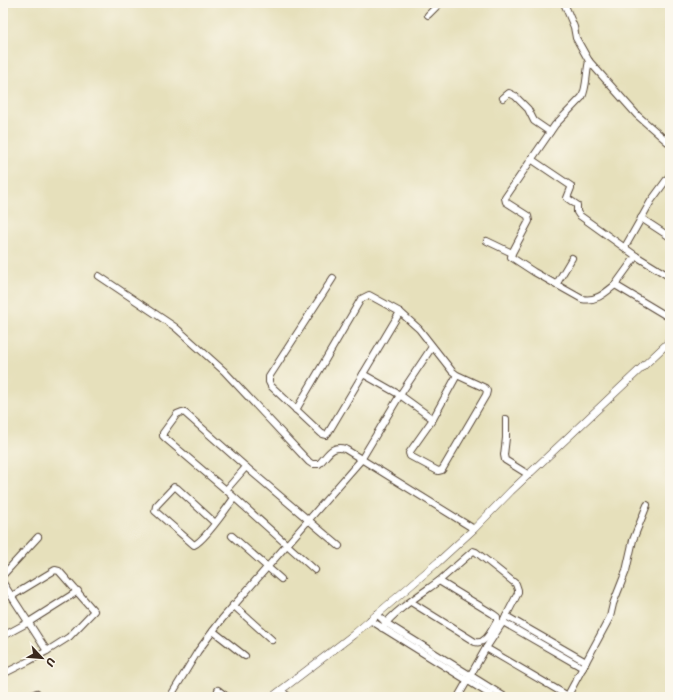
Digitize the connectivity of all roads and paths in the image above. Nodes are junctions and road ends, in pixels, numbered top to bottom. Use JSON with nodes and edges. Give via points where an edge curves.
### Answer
{"nodes":[{"id":1,"x":440,"y":3,"type":"edge"},
{"id":2,"x":564,"y":3,"type":"edge"},
{"id":3,"x":428,"y":15,"type":"dead end"},
{"id":4,"x":589,"y":61,"type":"junction"},
{"id":5,"x":502,"y":98,"type":"dead end"},
{"id":6,"x":550,"y":132,"type":"junction"},
{"id":7,"x":670,"y":144,"type":"edge"},
{"id":8,"x":530,"y":159,"type":"junction"},
{"id":9,"x":670,"y":175,"type":"edge"},
{"id":10,"x":640,"y":218,"type":"junction"},
{"id":11,"x":670,"y":237,"type":"edge"},
{"id":12,"x":487,"y":241,"type":"dead end"},
{"id":13,"x":625,"y":247,"type":"junction"},
{"id":14,"x":512,"y":253,"type":"junction"},
{"id":15,"x":636,"y":256,"type":"junction"},
{"id":16,"x":572,"y":258,"type":"dead end"},
{"id":17,"x":99,"y":276,"type":"dead end"},
{"id":18,"x":670,"y":277,"type":"edge"},
{"id":19,"x":333,"y":278,"type":"dead end"},
{"id":20,"x":556,"y":285,"type":"junction"},
{"id":21,"x":615,"y":285,"type":"junction"},
{"id":22,"x":400,"y":312,"type":"junction"},
{"id":23,"x":670,"y":318,"type":"edge"},
{"id":24,"x":670,"y":341,"type":"edge"},
{"id":25,"x":432,"y":347,"type":"junction"},
{"id":26,"x":364,"y":374,"type":"junction"},
{"id":27,"x":457,"y":375,"type":"junction"},
{"id":28,"x":400,"y":396,"type":"junction"},
{"id":29,"x":296,"y":410,"type":"junction"},
{"id":30,"x":433,"y":419,"type":"junction"},
{"id":31,"x":506,"y":419,"type":"dead end"},
{"id":32,"x":361,"y":460,"type":"junction"},
{"id":33,"x":246,"y":467,"type":"junction"},
{"id":34,"x":529,"y":475,"type":"junction"},
{"id":35,"x":226,"y":490,"type":"junction"},
{"id":36,"x":234,"y":498,"type":"junction"},
{"id":37,"x":647,"y":505,"type":"dead end"},
{"id":38,"x":308,"y":520,"type":"junction"},
{"id":39,"x":215,"y":523,"type":"junction"},
{"id":40,"x":474,"y":529,"type":"junction"},
{"id":41,"x":232,"y":536,"type":"dead end"},
{"id":42,"x":38,"y":537,"type":"dead end"},
{"id":43,"x":287,"y":544,"type":"junction"},
{"id":44,"x":339,"y":546,"type":"dead end"},
{"id":45,"x":267,"y":567,"type":"junction"},
{"id":46,"x":315,"y":570,"type":"dead end"},
{"id":47,"x":3,"y":575,"type":"edge"},
{"id":48,"x":281,"y":579,"type":"dead end"},
{"id":49,"x":439,"y":581,"type":"junction"},
{"id":50,"x":3,"y":583,"type":"edge"},
{"id":51,"x":78,"y":591,"type":"junction"},
{"id":52,"x":12,"y":596,"type":"junction"},
{"id":53,"x":411,"y":602,"type":"junction"},
{"id":54,"x":234,"y":605,"type":"junction"},
{"id":55,"x":377,"y":614,"type":"junction"},
{"id":56,"x":504,"y":619,"type":"junction"},
{"id":57,"x":370,"y":620,"type":"junction"},
{"id":58,"x":29,"y":622,"type":"junction"},
{"id":59,"x":386,"y":623,"type":"junction"},
{"id":60,"x":382,"y":628,"type":"junction"},
{"id":61,"x":213,"y":631,"type":"junction"},
{"id":62,"x":3,"y":636,"type":"edge"},
{"id":63,"x":272,"y":640,"type":"dead end"},
{"id":64,"x":486,"y":648,"type":"junction"},
{"id":65,"x":47,"y":651,"type":"junction"},
{"id":66,"x":245,"y":656,"type":"dead end"},
{"id":67,"x":585,"y":665,"type":"junction"},
{"id":68,"x":3,"y":674,"type":"edge"},
{"id":69,"x":469,"y":678,"type":"junction"},
{"id":70,"x":218,"y":690,"type":"dead end"},
{"id":71,"x":281,"y":690,"type":"junction"},
{"id":72,"x":37,"y":693,"type":"dead end"},
{"id":73,"x":567,"y":696,"type":"edge"},
{"id":74,"x":28,"y":697,"type":"edge"},
{"id":75,"x":170,"y":697,"type":"edge"},
{"id":76,"x":227,"y":697,"type":"edge"},
{"id":77,"x":272,"y":697,"type":"edge"},
{"id":78,"x":289,"y":697,"type":"edge"},
{"id":79,"x":458,"y":697,"type":"edge"},
{"id":80,"x":494,"y":697,"type":"edge"},
{"id":81,"x":505,"y":697,"type":"edge"}],
"edges":[{"from":1,"to":3,"type":"street"},
{"from":2,"to":4,"type":"street","via":[[576,38]]},
{"from":4,"to":6,"type":"street","via":[[582,97]]},
{"from":4,"to":7,"type":"street","via":[[632,110]]},
{"from":5,"to":6,"type":"street","via":[[509,94],[515,96],[534,121]]},
{"from":6,"to":8,"type":"street"},
{"from":8,"to":13,"type":"street","via":[[571,186],[567,198],[577,205],[578,214]]},
{"from":8,"to":14,"type":"street","via":[[504,198],[529,218]]},
{"from":9,"to":10,"type":"street"},
{"from":10,"to":11,"type":"street"},
{"from":10,"to":13,"type":"street"},
{"from":12,"to":14,"type":"street"},
{"from":13,"to":15,"type":"street"},
{"from":14,"to":20,"type":"street","via":[[512,259]]},
{"from":15,"to":18,"type":"street"},
{"from":15,"to":21,"type":"street"},
{"from":16,"to":20,"type":"street"},
{"from":17,"to":32,"type":"street","via":[[175,327],[224,371],[309,462],[319,464],[331,451],[339,448]]},
{"from":19,"to":29,"type":"street","via":[[269,377],[271,386]]},
{"from":20,"to":21,"type":"street","via":[[587,300],[603,295]]},
{"from":21,"to":23,"type":"street"},
{"from":22,"to":25,"type":"street","via":[[419,329]]},
{"from":22,"to":26,"type":"street"},
{"from":22,"to":29,"type":"street","via":[[374,297],[365,296],[361,299]]},
{"from":24,"to":34,"type":"street"},
{"from":25,"to":27,"type":"street"},
{"from":25,"to":28,"type":"street"},
{"from":26,"to":28,"type":"street"},
{"from":26,"to":29,"type":"street","via":[[326,435],[318,431]]},
{"from":27,"to":30,"type":"street"},
{"from":27,"to":30,"type":"street","via":[[487,391],[440,471],[409,454]]},
{"from":28,"to":30,"type":"street"},
{"from":28,"to":32,"type":"street"},
{"from":31,"to":34,"type":"street","via":[[505,460]]},
{"from":32,"to":38,"type":"street"},
{"from":32,"to":40,"type":"street"},
{"from":33,"to":35,"type":"street"},
{"from":33,"to":35,"type":"street","via":[[185,413],[177,414],[163,436]]},
{"from":33,"to":38,"type":"street"},
{"from":34,"to":40,"type":"street"},
{"from":35,"to":36,"type":"street"},
{"from":36,"to":39,"type":"street"},
{"from":36,"to":43,"type":"street"},
{"from":37,"to":67,"type":"street","via":[[633,540],[610,617]]},
{"from":38,"to":43,"type":"street"},
{"from":38,"to":44,"type":"street"},
{"from":39,"to":39,"type":"street","via":[[194,545],[155,509],[174,487]]},
{"from":40,"to":55,"type":"street"},
{"from":41,"to":45,"type":"street"},
{"from":42,"to":47,"type":"street"},
{"from":43,"to":45,"type":"street"},
{"from":43,"to":46,"type":"street"},
{"from":45,"to":48,"type":"street"},
{"from":45,"to":54,"type":"street"},
{"from":49,"to":53,"type":"street"},
{"from":49,"to":53,"type":"street","via":[[497,617],[483,642],[475,642]]},
{"from":49,"to":56,"type":"street","via":[[470,553],[476,552],[518,587],[518,593]]},
{"from":50,"to":52,"type":"street"},
{"from":51,"to":52,"type":"street","via":[[55,570]]},
{"from":51,"to":58,"type":"street"},
{"from":51,"to":65,"type":"street","via":[[94,611],[69,637]]},
{"from":52,"to":58,"type":"street"},
{"from":53,"to":59,"type":"street"},
{"from":54,"to":61,"type":"street"},
{"from":54,"to":63,"type":"street"},
{"from":55,"to":57,"type":"street"},
{"from":55,"to":59,"type":"street"},
{"from":56,"to":64,"type":"street"},
{"from":56,"to":67,"type":"street"},
{"from":57,"to":60,"type":"street"},
{"from":57,"to":71,"type":"street"},
{"from":58,"to":62,"type":"street"},
{"from":58,"to":65,"type":"street"},
{"from":59,"to":60,"type":"street"},
{"from":59,"to":69,"type":"street"},
{"from":60,"to":69,"type":"street"},
{"from":61,"to":66,"type":"street"},
{"from":61,"to":75,"type":"street","via":[[198,650]]},
{"from":64,"to":69,"type":"street"},
{"from":64,"to":73,"type":"street"},
{"from":65,"to":68,"type":"street"},
{"from":67,"to":73,"type":"street"},
{"from":69,"to":79,"type":"street"},
{"from":69,"to":80,"type":"street"},
{"from":69,"to":81,"type":"street"},
{"from":70,"to":76,"type":"street"},
{"from":71,"to":77,"type":"street"},
{"from":71,"to":78,"type":"street"},
{"from":72,"to":74,"type":"street"}]}
